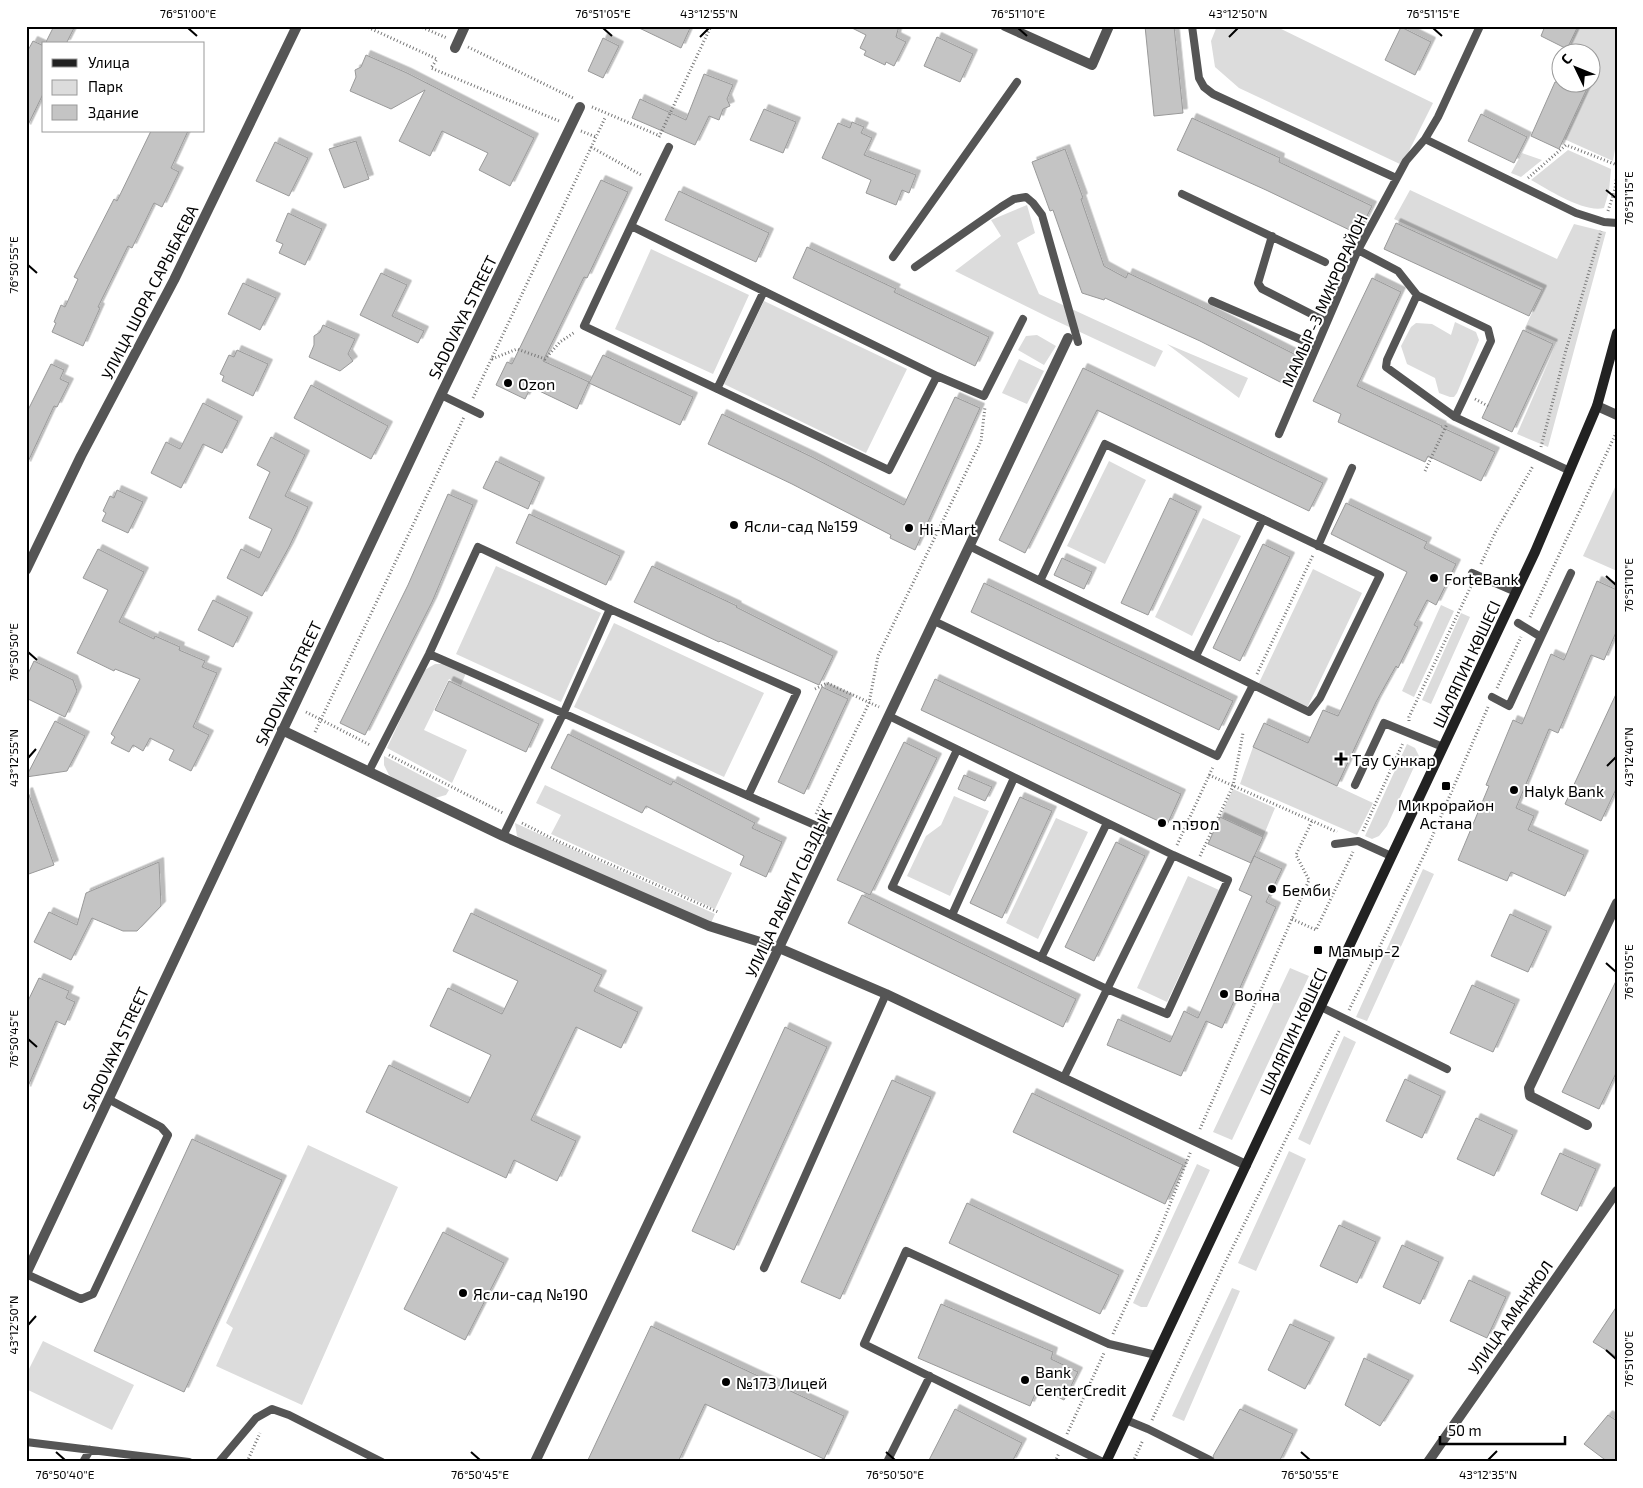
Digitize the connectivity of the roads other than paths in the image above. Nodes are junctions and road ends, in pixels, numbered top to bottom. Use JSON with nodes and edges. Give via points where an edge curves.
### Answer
{"nodes":[{"id":1,"x":297,"y":26,"type":"edge"},
{"id":2,"x":465,"y":26,"type":"edge"},
{"id":3,"x":1005,"y":26,"type":"edge"},
{"id":4,"x":1109,"y":26,"type":"edge"},
{"id":5,"x":1192,"y":26,"type":"edge"},
{"id":6,"x":1480,"y":26,"type":"edge"},
{"id":7,"x":456,"y":45,"type":"road end"},
{"id":8,"x":1017,"y":82,"type":"dead end"},
{"id":9,"x":584,"y":105,"type":"road end"},
{"id":10,"x":1425,"y":139,"type":"junction"},
{"id":11,"x":669,"y":147,"type":"dead end"},
{"id":12,"x":1396,"y":178,"type":"junction"},
{"id":13,"x":1182,"y":194,"type":"dead end"},
{"id":14,"x":1617,"y":223,"type":"edge"},
{"id":15,"x":631,"y":226,"type":"junction"},
{"id":16,"x":1272,"y":236,"type":"junction"},
{"id":17,"x":1358,"y":250,"type":"junction"},
{"id":18,"x":893,"y":257,"type":"dead end"},
{"id":19,"x":1325,"y":262,"type":"dead end"},
{"id":20,"x":914,"y":268,"type":"dead end"},
{"id":21,"x":764,"y":291,"type":"junction"},
{"id":22,"x":1417,"y":295,"type":"junction"},
{"id":23,"x":1212,"y":301,"type":"dead end"},
{"id":24,"x":1023,"y":319,"type":"dead end"},
{"id":25,"x":1327,"y":322,"type":"junction"},
{"id":26,"x":1617,"y":333,"type":"edge"},
{"id":27,"x":1073,"y":340,"type":"joint"},
{"id":28,"x":1316,"y":346,"type":"junction"},
{"id":29,"x":937,"y":376,"type":"junction"},
{"id":30,"x":717,"y":388,"type":"junction"},
{"id":31,"x":441,"y":396,"type":"junction"},
{"id":32,"x":1597,"y":406,"type":"junction"},
{"id":33,"x":480,"y":414,"type":"dead end"},
{"id":34,"x":1453,"y":415,"type":"junction"},
{"id":35,"x":1617,"y":415,"type":"edge"},
{"id":36,"x":1279,"y":434,"type":"dead end"},
{"id":37,"x":1352,"y":468,"type":"dead end"},
{"id":38,"x":1570,"y":471,"type":"junction"},
{"id":39,"x":1263,"y":519,"type":"junction"},
{"id":40,"x":969,"y":546,"type":"junction"},
{"id":41,"x":1318,"y":546,"type":"junction"},
{"id":42,"x":26,"y":570,"type":"edge"},
{"id":43,"x":1474,"y":574,"type":"road end"},
{"id":44,"x":1571,"y":574,"type":"dead end"},
{"id":45,"x":1040,"y":581,"type":"junction"},
{"id":46,"x":1516,"y":592,"type":"junction"},
{"id":47,"x":610,"y":609,"type":"junction"},
{"id":48,"x":934,"y":620,"type":"junction"},
{"id":49,"x":1518,"y":623,"type":"dead end"},
{"id":50,"x":1541,"y":637,"type":"junction"},
{"id":51,"x":429,"y":654,"type":"junction"},
{"id":52,"x":1196,"y":656,"type":"junction"},
{"id":53,"x":1252,"y":685,"type":"junction"},
{"id":54,"x":1492,"y":697,"type":"dead end"},
{"id":55,"x":564,"y":712,"type":"junction"},
{"id":56,"x":890,"y":714,"type":"junction"},
{"id":57,"x":282,"y":730,"type":"junction"},
{"id":58,"x":1443,"y":747,"type":"junction"},
{"id":59,"x":957,"y":750,"type":"junction"},
{"id":60,"x":369,"y":771,"type":"junction"},
{"id":61,"x":1014,"y":778,"type":"junction"},
{"id":62,"x":1354,"y":785,"type":"dead end"},
{"id":63,"x":748,"y":796,"type":"junction"},
{"id":64,"x":1107,"y":823,"type":"junction"},
{"id":65,"x":833,"y":833,"type":"junction"},
{"id":66,"x":503,"y":836,"type":"junction"},
{"id":67,"x":1335,"y":844,"type":"dead end"},
{"id":68,"x":1173,"y":855,"type":"junction"},
{"id":69,"x":1392,"y":856,"type":"junction"},
{"id":70,"x":1617,"y":903,"type":"edge"},
{"id":71,"x":952,"y":915,"type":"junction"},
{"id":72,"x":779,"y":948,"type":"junction"},
{"id":73,"x":1041,"y":958,"type":"junction"},
{"id":74,"x":1107,"y":989,"type":"junction"},
{"id":75,"x":886,"y":994,"type":"junction"},
{"id":76,"x":1321,"y":1007,"type":"junction"},
{"id":77,"x":1447,"y":1069,"type":"dead end"},
{"id":78,"x":1063,"y":1079,"type":"junction"},
{"id":79,"x":108,"y":1099,"type":"junction"},
{"id":80,"x":1587,"y":1124,"type":"dead end"},
{"id":81,"x":1246,"y":1165,"type":"junction"},
{"id":82,"x":1617,"y":1191,"type":"edge"},
{"id":83,"x":764,"y":1268,"type":"dead end"},
{"id":84,"x":26,"y":1274,"type":"edge"},
{"id":85,"x":1156,"y":1355,"type":"junction"},
{"id":86,"x":930,"y":1376,"type":"junction"},
{"id":87,"x":1126,"y":1420,"type":"junction"},
{"id":88,"x":26,"y":1442,"type":"edge"},
{"id":89,"x":90,"y":1450,"type":"junction"},
{"id":90,"x":1210,"y":1460,"type":"dead end"},
{"id":91,"x":83,"y":1462,"type":"edge"},
{"id":92,"x":188,"y":1462,"type":"edge"},
{"id":93,"x":219,"y":1462,"type":"edge"},
{"id":94,"x":382,"y":1462,"type":"edge"},
{"id":95,"x":535,"y":1462,"type":"edge"},
{"id":96,"x":887,"y":1462,"type":"edge"},
{"id":97,"x":1104,"y":1462,"type":"edge"},
{"id":98,"x":1428,"y":1462,"type":"edge"}],
"edges":[{"from":1,"to":42,"type":"street","name":"УЛИЦА ШОРА САРЫБАЕВА","via":[[174,280],[81,456]]},
{"from":2,"to":7,"type":"street"},
{"from":3,"to":4,"type":"street","via":[[1092,65]]},
{"from":5,"to":12,"type":"lane","via":[[1199,78],[1213,94]]},
{"from":6,"to":10,"type":"lane","name":"МАМЫР-3 МИКРОРАЙОН"},
{"from":8,"to":18,"type":"lane"},
{"from":9,"to":31,"type":"street","name":"SADOVAYA STREET"},
{"from":10,"to":12,"type":"lane","name":"МАМЫР-3 МИКРОРАЙОН"},
{"from":10,"to":14,"type":"lane","via":[[1576,213]]},
{"from":11,"to":15,"type":"lane"},
{"from":12,"to":17,"type":"lane","name":"МАМЫР-3 МИКРОРАЙОН"},
{"from":13,"to":16,"type":"lane"},
{"from":15,"to":21,"type":"lane"},
{"from":15,"to":30,"type":"lane","via":[[584,326]]},
{"from":16,"to":19,"type":"lane"},
{"from":16,"to":25,"type":"lane","via":[[1258,283],[1262,289]]},
{"from":17,"to":22,"type":"lane","via":[[1398,271]]},
{"from":17,"to":25,"type":"lane","name":"МАМЫР-3 МИКРОРАЙОН"},
{"from":20,"to":27,"type":"lane","via":[[1001,207],[1014,199],[1026,197],[1042,215]]},
{"from":21,"to":29,"type":"lane"},
{"from":21,"to":30,"type":"lane"},
{"from":22,"to":34,"type":"lane","via":[[1386,367]]},
{"from":22,"to":34,"type":"lane","via":[[1488,329],[1491,342]]},
{"from":23,"to":28,"type":"lane"},
{"from":24,"to":29,"type":"lane","via":[[984,396]]},
{"from":25,"to":28,"type":"lane","name":"МАМЫР-3 МИКРОРАЙОН"},
{"from":26,"to":32,"type":"main road","name":"ШАЛЯПИН КӨШЕСІ"},
{"from":27,"to":40,"type":"street","name":"УЛИЦА РАБИГИ СЫЗДЫК"},
{"from":28,"to":36,"type":"lane","name":"МАМЫР-3 МИКРОРАЙОН"},
{"from":29,"to":30,"type":"lane","via":[[889,470]]},
{"from":31,"to":33,"type":"lane"},
{"from":31,"to":57,"type":"street","name":"SADOVAYA STREET"},
{"from":32,"to":35,"type":"street"},
{"from":32,"to":38,"type":"main road","name":"ШАЛЯПИН КӨШЕСІ"},
{"from":34,"to":38,"type":"lane"},
{"from":37,"to":41,"type":"lane"},
{"from":38,"to":46,"type":"main road","name":"ШАЛЯПИН КӨШЕСІ"},
{"from":39,"to":41,"type":"lane"},
{"from":39,"to":45,"type":"lane","via":[[1105,444]]},
{"from":39,"to":52,"type":"lane"},
{"from":40,"to":45,"type":"lane"},
{"from":40,"to":48,"type":"street","name":"УЛИЦА РАБИГИ СЫЗДЫК"},
{"from":41,"to":53,"type":"lane","via":[[1380,575],[1320,698],[1309,712]]},
{"from":43,"to":46,"type":"lane"},
{"from":44,"to":50,"type":"lane"},
{"from":45,"to":52,"type":"lane"},
{"from":46,"to":58,"type":"main road","name":"ШАЛЯПИН КӨШЕСІ"},
{"from":47,"to":51,"type":"lane","via":[[478,547]]},
{"from":47,"to":55,"type":"lane"},
{"from":47,"to":63,"type":"lane","via":[[797,692]]},
{"from":48,"to":53,"type":"lane","via":[[1217,756]]},
{"from":48,"to":56,"type":"street","name":"УЛИЦА РАБИГИ СЫЗДЫК"},
{"from":49,"to":50,"type":"lane"},
{"from":50,"to":54,"type":"lane","via":[[1509,706]]},
{"from":51,"to":55,"type":"lane"},
{"from":51,"to":60,"type":"lane"},
{"from":52,"to":53,"type":"lane"},
{"from":55,"to":63,"type":"lane"},
{"from":55,"to":66,"type":"lane"},
{"from":56,"to":59,"type":"lane"},
{"from":56,"to":65,"type":"street","name":"УЛИЦА РАБИГИ СЫЗДЫК"},
{"from":57,"to":60,"type":"street"},
{"from":57,"to":79,"type":"street","name":"SADOVAYA STREET"},
{"from":58,"to":62,"type":"lane","via":[[1384,722]]},
{"from":58,"to":69,"type":"main road","name":"ШАЛЯПИН КӨШЕСІ"},
{"from":59,"to":61,"type":"lane"},
{"from":59,"to":71,"type":"lane","via":[[892,887]]},
{"from":60,"to":66,"type":"street"},
{"from":61,"to":64,"type":"lane"},
{"from":61,"to":71,"type":"lane"},
{"from":63,"to":65,"type":"lane"},
{"from":64,"to":68,"type":"lane"},
{"from":64,"to":73,"type":"lane"},
{"from":65,"to":72,"type":"street","name":"УЛИЦА РАБИГИ СЫЗДЫК"},
{"from":66,"to":72,"type":"street","via":[[709,926]]},
{"from":67,"to":69,"type":"lane","via":[[1358,841]]},
{"from":68,"to":74,"type":"lane"},
{"from":68,"to":74,"type":"lane","via":[[1228,880],[1166,1014]]},
{"from":69,"to":76,"type":"main road","name":"ШАЛЯПИН КӨШЕСІ"},
{"from":70,"to":80,"type":"street","via":[[1529,1088],[1530,1096]]},
{"from":71,"to":73,"type":"lane"},
{"from":72,"to":75,"type":"street"},
{"from":72,"to":95,"type":"street","name":"УЛИЦА РАБИГИ СЫЗДЫК"},
{"from":73,"to":74,"type":"lane"},
{"from":74,"to":78,"type":"lane"},
{"from":75,"to":78,"type":"street"},
{"from":75,"to":83,"type":"lane"},
{"from":76,"to":77,"type":"lane"},
{"from":76,"to":81,"type":"main road","name":"ШАЛЯПИН КӨШЕСІ"},
{"from":78,"to":81,"type":"street"},
{"from":79,"to":84,"type":"street","name":"SADOVAYA STREET"},
{"from":79,"to":84,"type":"lane","via":[[161,1127],[168,1135],[94,1294],[81,1299]]},
{"from":81,"to":85,"type":"main road","name":"ШАЛЯПИН КӨШЕСІ"},
{"from":82,"to":98,"type":"street","name":"УЛИЦА АМАНЖОЛ"},
{"from":85,"to":86,"type":"lane","via":[[1109,1344],[906,1251],[864,1344]]},
{"from":85,"to":87,"type":"main road","name":"ШАЛЯПИН КӨШЕСІ"},
{"from":86,"to":96,"type":"lane"},
{"from":86,"to":97,"type":"lane"},
{"from":87,"to":90,"type":"lane"},
{"from":87,"to":97,"type":"main road","name":"ШАЛЯПИН КӨШЕСІ"},
{"from":88,"to":89,"type":"lane"},
{"from":89,"to":91,"type":"lane"},
{"from":89,"to":92,"type":"lane"},
{"from":93,"to":94,"type":"lane","via":[[256,1418],[272,1409]]}]}
